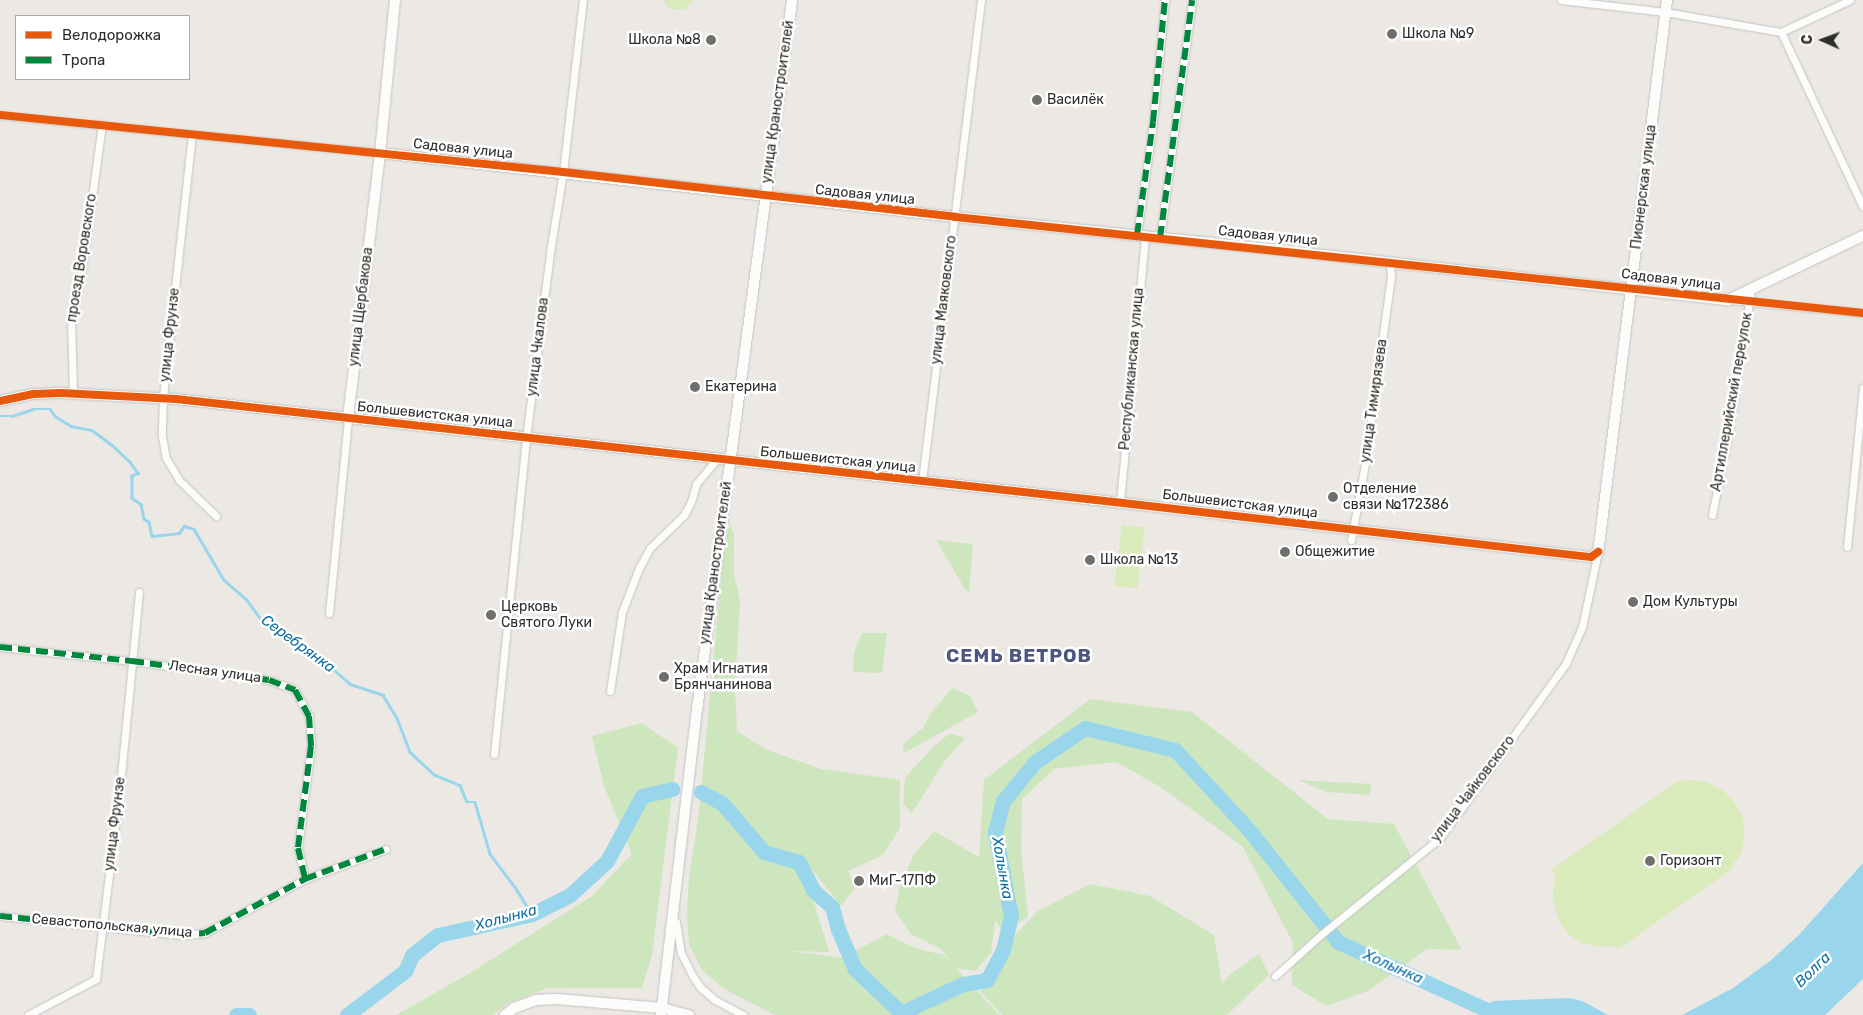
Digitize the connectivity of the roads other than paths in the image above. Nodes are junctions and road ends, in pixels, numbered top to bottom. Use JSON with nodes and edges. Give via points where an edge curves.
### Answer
{"nodes":[{"id":1,"x":395,"y":0,"type":"edge"},
{"id":2,"x":583,"y":0,"type":"edge"},
{"id":3,"x":792,"y":0,"type":"edge"},
{"id":4,"x":982,"y":0,"type":"edge"},
{"id":5,"x":1165,"y":0,"type":"edge"},
{"id":6,"x":1192,"y":0,"type":"edge"},
{"id":7,"x":1561,"y":0,"type":"edge"},
{"id":8,"x":1667,"y":0,"type":"edge"},
{"id":9,"x":1850,"y":0,"type":"edge"},
{"id":10,"x":1665,"y":12,"type":"junction"},
{"id":11,"x":1781,"y":32,"type":"junction"},
{"id":12,"x":0,"y":115,"type":"edge"},
{"id":13,"x":102,"y":124,"type":"junction"},
{"id":14,"x":192,"y":134,"type":"junction"},
{"id":15,"x":380,"y":153,"type":"junction"},
{"id":16,"x":563,"y":172,"type":"junction"},
{"id":17,"x":766,"y":196,"type":"junction"},
{"id":18,"x":1863,"y":207,"type":"edge"},
{"id":19,"x":955,"y":217,"type":"junction"},
{"id":20,"x":1141,"y":236,"type":"junction"},
{"id":21,"x":1863,"y":236,"type":"edge"},
{"id":22,"x":1160,"y":238,"type":"junction"},
{"id":23,"x":1390,"y":262,"type":"junction"},
{"id":24,"x":1632,"y":288,"type":"junction"},
{"id":25,"x":1751,"y":289,"type":"junction"},
{"id":26,"x":1728,"y":300,"type":"junction"},
{"id":27,"x":1749,"y":302,"type":"junction"},
{"id":28,"x":1863,"y":313,"type":"edge"},
{"id":29,"x":1863,"y":388,"type":"edge"},
{"id":30,"x":73,"y":393,"type":"junction"},
{"id":31,"x":163,"y":398,"type":"junction"},
{"id":32,"x":0,"y":401,"type":"edge"},
{"id":33,"x":348,"y":418,"type":"junction"},
{"id":34,"x":526,"y":438,"type":"junction"},
{"id":35,"x":716,"y":459,"type":"junction"},
{"id":36,"x":730,"y":460,"type":"junction"},
{"id":37,"x":922,"y":482,"type":"junction"},
{"id":38,"x":1120,"y":502,"type":"junction"},
{"id":39,"x":1712,"y":515,"type":"dead end"},
{"id":40,"x":216,"y":516,"type":"dead end"},
{"id":41,"x":1352,"y":535,"type":"junction"},
{"id":42,"x":1846,"y":547,"type":"dead end"},
{"id":43,"x":1598,"y":552,"type":"junction"},
{"id":44,"x":139,"y":592,"type":"dead end"},
{"id":45,"x":329,"y":613,"type":"dead end"},
{"id":46,"x":0,"y":647,"type":"edge"},
{"id":47,"x":132,"y":661,"type":"junction"},
{"id":48,"x":610,"y":691,"type":"dead end"},
{"id":49,"x":494,"y":754,"type":"dead end"},
{"id":50,"x":386,"y":849,"type":"dead end"},
{"id":51,"x":305,"y":879,"type":"junction"},
{"id":52,"x":675,"y":896,"type":"junction"},
{"id":53,"x":0,"y":916,"type":"edge"},
{"id":54,"x":102,"y":928,"type":"junction"},
{"id":55,"x":1275,"y":976,"type":"dead end"},
{"id":56,"x":661,"y":1011,"type":"edge"},
{"id":57,"x":28,"y":1015,"type":"edge"},
{"id":58,"x":505,"y":1015,"type":"edge"},
{"id":59,"x":690,"y":1015,"type":"edge"},
{"id":60,"x":743,"y":1015,"type":"edge"}],
"edges":[{"from":1,"to":15,"type":"street","name":"улица Щербакова"},
{"from":2,"to":16,"type":"street","name":"улица Чкалова"},
{"from":3,"to":17,"type":"street","name":"улица Краностроителей"},
{"from":4,"to":19,"type":"street","name":"улица Маяковского"},
{"from":5,"to":20,"type":"street","name":"Республиканская улица"},
{"from":6,"to":22,"type":"street"},
{"from":7,"to":10,"type":"street"},
{"from":8,"to":10,"type":"street","name":"Пионерская улица"},
{"from":9,"to":11,"type":"street"},
{"from":10,"to":11,"type":"street"},
{"from":10,"to":24,"type":"street","name":"Пионерская улица"},
{"from":11,"to":18,"type":"street"},
{"from":12,"to":13,"type":"street","name":"Садовая улица"},
{"from":13,"to":14,"type":"street","name":"Садовая улица"},
{"from":13,"to":30,"type":"street","name":"проезд Воровского","via":[[81,276],[71,319]]},
{"from":14,"to":15,"type":"street","name":"Садовая улица"},
{"from":14,"to":31,"type":"street","name":"улица Фрунзе"},
{"from":15,"to":16,"type":"street","name":"Садовая улица"},
{"from":15,"to":33,"type":"street","name":"улица Щербакова"},
{"from":16,"to":17,"type":"street","name":"Садовая улица"},
{"from":16,"to":34,"type":"street","name":"улица Чкалова"},
{"from":17,"to":19,"type":"street","name":"Садовая улица"},
{"from":17,"to":36,"type":"street","name":"улица Краностроителей"},
{"from":19,"to":20,"type":"street","name":"Садовая улица"},
{"from":19,"to":37,"type":"street","name":"улица Маяковского"},
{"from":20,"to":22,"type":"street","name":"Садовая улица"},
{"from":20,"to":38,"type":"street","name":"Республиканская улица"},
{"from":21,"to":25,"type":"street"},
{"from":22,"to":23,"type":"street","name":"Садовая улица"},
{"from":23,"to":24,"type":"street","name":"Садовая улица"},
{"from":23,"to":41,"type":"street","name":"улица Тимирязева","via":[[1391,277],[1360,502]]},
{"from":24,"to":26,"type":"street","name":"Садовая улица"},
{"from":24,"to":43,"type":"street","name":"Пионерская улица"},
{"from":25,"to":26,"type":"street"},
{"from":25,"to":27,"type":"street","name":"Артиллерийский переулок"},
{"from":26,"to":27,"type":"street"},
{"from":27,"to":28,"type":"street"},
{"from":27,"to":39,"type":"street","name":"Артиллерийский переулок"},
{"from":29,"to":42,"type":"street"},
{"from":30,"to":31,"type":"street","name":"Большевистская улица"},
{"from":30,"to":32,"type":"street","name":"Большевистская улица","via":[[34,394]]},
{"from":31,"to":33,"type":"street","name":"Большевистская улица"},
{"from":31,"to":40,"type":"street","name":"улица Фрунзе","via":[[162,436],[166,458],[180,480]]},
{"from":33,"to":34,"type":"street","name":"Большевистская улица"},
{"from":33,"to":45,"type":"street","name":"улица Щербакова"},
{"from":34,"to":35,"type":"street","name":"Большевистская улица"},
{"from":34,"to":49,"type":"street","name":"улица Чкалова"},
{"from":35,"to":36,"type":"street","name":"Большевистская улица"},
{"from":35,"to":48,"type":"street","via":[[696,484],[684,515],[650,548],[639,568],[622,612]]},
{"from":36,"to":37,"type":"street","name":"Большевистская улица"},
{"from":36,"to":52,"type":"street","name":"улица Краностроителей"},
{"from":37,"to":38,"type":"street","name":"Большевистская улица"},
{"from":38,"to":41,"type":"street","name":"Большевистская улица"},
{"from":41,"to":43,"type":"street","name":"Большевистская улица","via":[[1591,557]]},
{"from":43,"to":55,"type":"street","name":"улица Чайковского","via":[[1582,627],[1566,663],[1440,838]]},
{"from":44,"to":47,"type":"street","name":"улица Фрунзе"},
{"from":46,"to":47,"type":"street","name":"Лесная улица"},
{"from":47,"to":51,"type":"street","name":"Лесная улица","via":[[269,680],[295,690],[308,716],[311,746],[298,848]]},
{"from":47,"to":54,"type":"street","name":"улица Фрунзе"},
{"from":50,"to":51,"type":"street","name":"Севастопольская улица"},
{"from":51,"to":54,"type":"street","name":"Севастопольская улица","via":[[205,933],[181,935]]},
{"from":52,"to":56,"type":"street","name":"улица Краностроителей"},
{"from":52,"to":60,"type":"street","via":[[680,953],[692,975],[715,1000]]},
{"from":53,"to":54,"type":"street","name":"Севастопольская улица"},
{"from":54,"to":57,"type":"street","name":"улица Фрунзе","via":[[96,979]]},
{"from":56,"to":58,"type":"street","via":[[557,998],[536,1000]]},
{"from":56,"to":59,"type":"street"}]}
